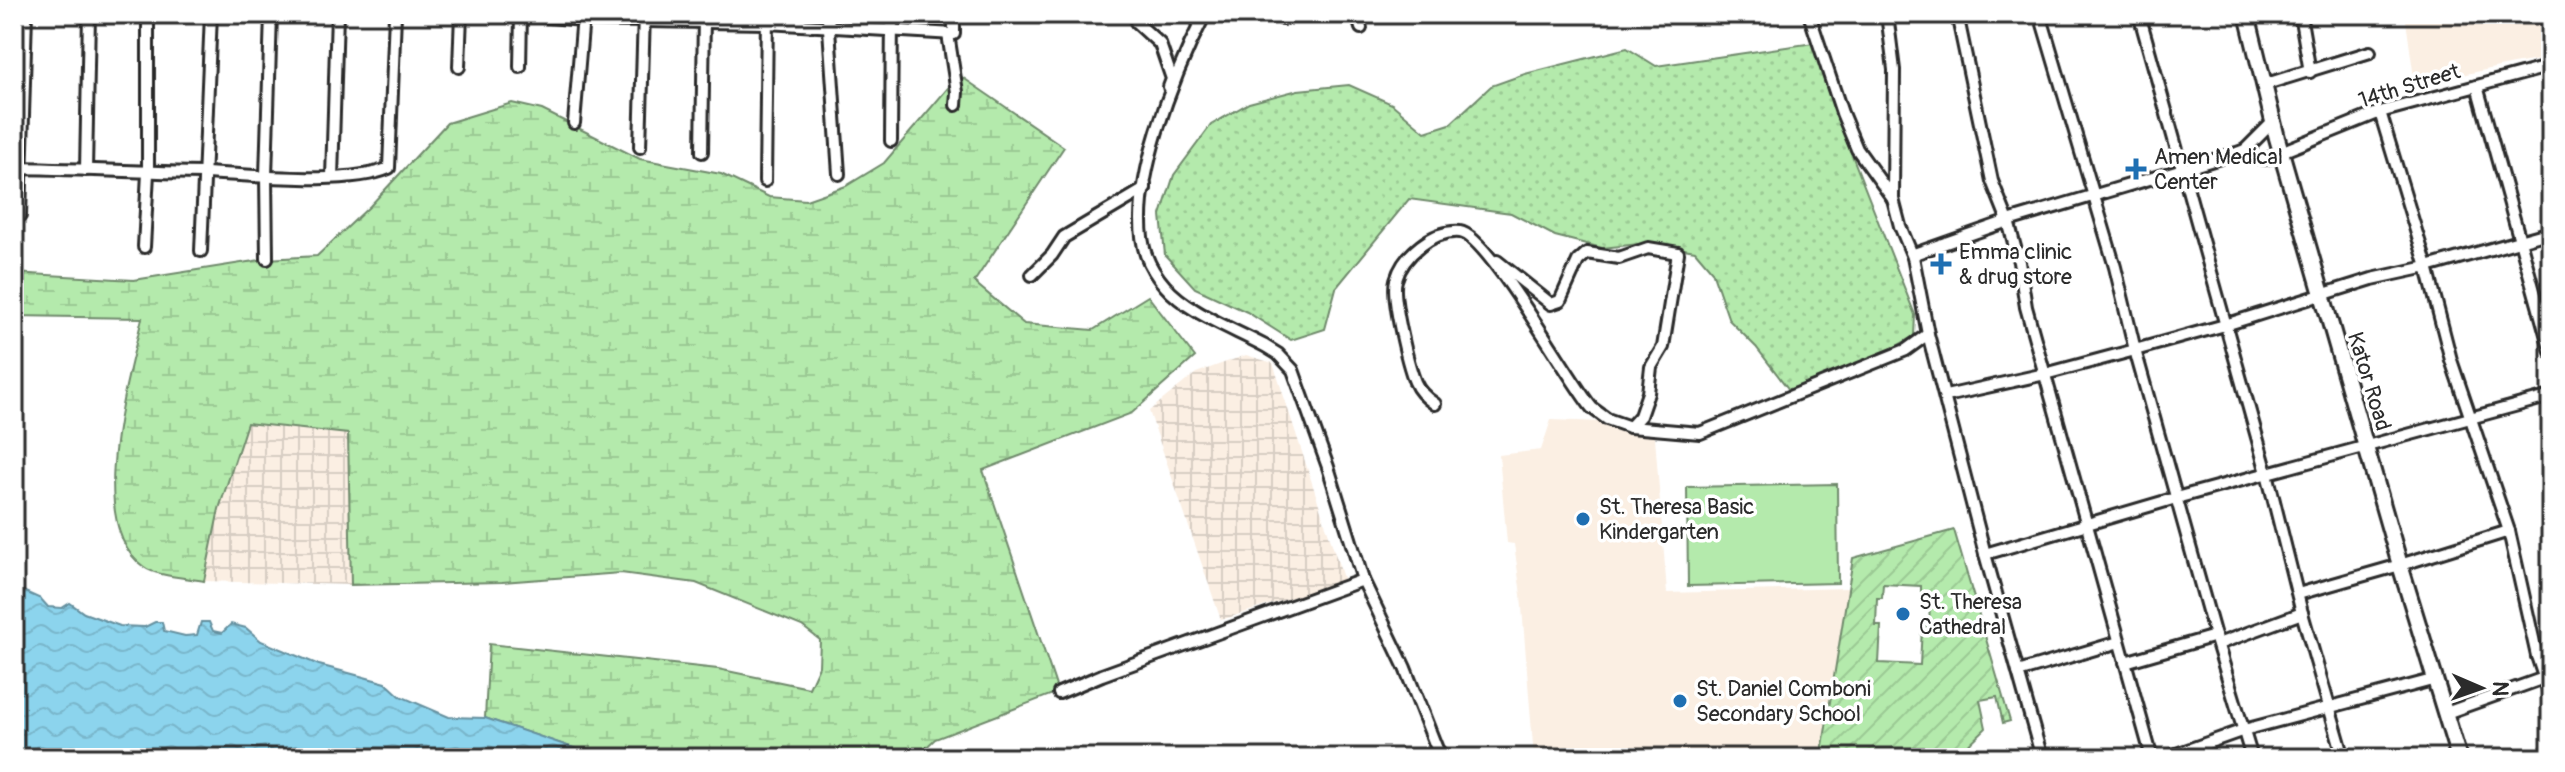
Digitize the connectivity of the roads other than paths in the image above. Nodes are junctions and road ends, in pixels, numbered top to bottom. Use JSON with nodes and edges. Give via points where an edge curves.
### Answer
{"nodes":[{"id":1,"x":26,"y":14,"type":"edge"},
{"id":2,"x":89,"y":14,"type":"edge"},
{"id":3,"x":148,"y":14,"type":"edge"},
{"id":4,"x":211,"y":14,"type":"edge"},
{"id":5,"x":271,"y":14,"type":"edge"},
{"id":6,"x":337,"y":14,"type":"edge"},
{"id":7,"x":395,"y":14,"type":"edge"},
{"id":8,"x":461,"y":14,"type":"edge"},
{"id":9,"x":519,"y":14,"type":"edge"},
{"id":10,"x":828,"y":14,"type":"edge"},
{"id":11,"x":892,"y":14,"type":"edge"},
{"id":12,"x":954,"y":14,"type":"edge"},
{"id":13,"x":1136,"y":14,"type":"edge"},
{"id":14,"x":1357,"y":14,"type":"edge"},
{"id":15,"x":1809,"y":14,"type":"edge"},
{"id":16,"x":1887,"y":14,"type":"edge"},
{"id":17,"x":1957,"y":14,"type":"edge"},
{"id":18,"x":2040,"y":14,"type":"edge"},
{"id":19,"x":2139,"y":14,"type":"edge"},
{"id":20,"x":2247,"y":14,"type":"edge"},
{"id":21,"x":2300,"y":14,"type":"edge"},
{"id":22,"x":644,"y":16,"type":"edge"},
{"id":23,"x":583,"y":17,"type":"edge"},
{"id":24,"x":704,"y":17,"type":"edge"},
{"id":25,"x":1203,"y":17,"type":"edge"},
{"id":26,"x":767,"y":18,"type":"edge"},
{"id":27,"x":828,"y":26,"type":"junction"},
{"id":28,"x":1361,"y":28,"type":"dead end"},
{"id":29,"x":891,"y":29,"type":"junction"},
{"id":30,"x":948,"y":34,"type":"junction"},
{"id":31,"x":2370,"y":52,"type":"dead end"},
{"id":32,"x":2551,"y":66,"type":"edge"},
{"id":33,"x":459,"y":67,"type":"dead end"},
{"id":34,"x":520,"y":67,"type":"dead end"},
{"id":35,"x":2310,"y":72,"type":"junction"},
{"id":36,"x":2263,"y":85,"type":"junction"},
{"id":37,"x":2477,"y":86,"type":"junction"},
{"id":38,"x":956,"y":105,"type":"dead end"},
{"id":39,"x":2380,"y":112,"type":"junction"},
{"id":40,"x":2273,"y":122,"type":"junction"},
{"id":41,"x":574,"y":123,"type":"dead end"},
{"id":42,"x":891,"y":141,"type":"dead end"},
{"id":43,"x":640,"y":147,"type":"dead end"},
{"id":44,"x":2245,"y":150,"type":"junction"},
{"id":45,"x":702,"y":152,"type":"dead end"},
{"id":46,"x":2281,"y":152,"type":"junction"},
{"id":47,"x":18,"y":168,"type":"edge"},
{"id":48,"x":86,"y":170,"type":"junction"},
{"id":49,"x":2181,"y":170,"type":"junction"},
{"id":50,"x":148,"y":173,"type":"junction"},
{"id":51,"x":205,"y":173,"type":"junction"},
{"id":52,"x":839,"y":174,"type":"dead end"},
{"id":53,"x":266,"y":176,"type":"junction"},
{"id":54,"x":332,"y":177,"type":"junction"},
{"id":55,"x":765,"y":181,"type":"dead end"},
{"id":56,"x":1145,"y":189,"type":"junction"},
{"id":57,"x":2094,"y":196,"type":"junction"},
{"id":58,"x":1893,"y":199,"type":"junction"},
{"id":59,"x":20,"y":216,"type":"dead end"},
{"id":60,"x":2008,"y":221,"type":"junction"},
{"id":61,"x":2551,"y":232,"type":"edge"},
{"id":62,"x":2521,"y":242,"type":"junction"},
{"id":63,"x":144,"y":247,"type":"dead end"},
{"id":64,"x":1483,"y":250,"type":"junction"},
{"id":65,"x":201,"y":251,"type":"dead end"},
{"id":66,"x":1913,"y":257,"type":"junction"},
{"id":67,"x":267,"y":259,"type":"dead end"},
{"id":68,"x":2427,"y":267,"type":"junction"},
{"id":69,"x":1032,"y":275,"type":"dead end"},
{"id":70,"x":2322,"y":294,"type":"junction"},
{"id":71,"x":2225,"y":325,"type":"junction"},
{"id":72,"x":1928,"y":334,"type":"junction"},
{"id":73,"x":2135,"y":350,"type":"junction"},
{"id":74,"x":2551,"y":352,"type":"edge"},
{"id":75,"x":2045,"y":374,"type":"junction"},
{"id":76,"x":1946,"y":396,"type":"junction"},
{"id":77,"x":2551,"y":396,"type":"edge"},
{"id":78,"x":1435,"y":404,"type":"dead end"},
{"id":79,"x":2470,"y":418,"type":"junction"},
{"id":80,"x":1630,"y":427,"type":"junction"},
{"id":81,"x":2367,"y":445,"type":"junction"},
{"id":82,"x":2267,"y":473,"type":"junction"},
{"id":83,"x":2176,"y":498,"type":"junction"},
{"id":84,"x":2088,"y":526,"type":"junction"},
{"id":85,"x":2509,"y":531,"type":"junction"},
{"id":86,"x":1985,"y":554,"type":"junction"},
{"id":87,"x":2400,"y":565,"type":"junction"},
{"id":88,"x":1363,"y":580,"type":"junction"},
{"id":89,"x":2298,"y":594,"type":"junction"},
{"id":90,"x":2302,"y":613,"type":"junction"},
{"id":91,"x":2216,"y":640,"type":"junction"},
{"id":92,"x":2119,"y":642,"type":"junction"},
{"id":93,"x":2551,"y":651,"type":"edge"},
{"id":94,"x":2537,"y":656,"type":"junction"},
{"id":95,"x":2125,"y":662,"type":"junction"},
{"id":96,"x":2018,"y":672,"type":"junction"},
{"id":97,"x":2544,"y":678,"type":"junction"},
{"id":98,"x":2436,"y":679,"type":"junction"},
{"id":99,"x":1059,"y":693,"type":"dead end"},
{"id":100,"x":2551,"y":698,"type":"edge"},
{"id":101,"x":2330,"y":707,"type":"junction"},
{"id":102,"x":2446,"y":713,"type":"junction"},
{"id":103,"x":2244,"y":730,"type":"junction"},
{"id":104,"x":1444,"y":758,"type":"edge"},
{"id":105,"x":2042,"y":758,"type":"edge"},
{"id":106,"x":2152,"y":758,"type":"edge"},
{"id":107,"x":2165,"y":758,"type":"edge"},
{"id":108,"x":2252,"y":758,"type":"edge"},
{"id":109,"x":2344,"y":758,"type":"edge"},
{"id":110,"x":2459,"y":758,"type":"edge"}],
"edges":[{"from":1,"to":47,"type":"street"},
{"from":2,"to":48,"type":"street"},
{"from":3,"to":50,"type":"street"},
{"from":4,"to":51,"type":"street"},
{"from":5,"to":53,"type":"street"},
{"from":6,"to":54,"type":"street"},
{"from":7,"to":54,"type":"street","via":[[389,168]]},
{"from":8,"to":33,"type":"street"},
{"from":9,"to":23,"type":"street"},
{"from":9,"to":34,"type":"street"},
{"from":10,"to":27,"type":"street"},
{"from":11,"to":29,"type":"street"},
{"from":12,"to":30,"type":"street","via":[[954,34]]},
{"from":13,"to":56,"type":"street","via":[[1136,22],[1160,44],[1172,79]]},
{"from":14,"to":28,"type":"street"},
{"from":15,"to":58,"type":"street","via":[[1857,149]]},
{"from":16,"to":58,"type":"street","via":[[1894,70]]},
{"from":17,"to":60,"type":"street","via":[[1992,181]]},
{"from":18,"to":57,"type":"street"},
{"from":19,"to":49,"type":"street"},
{"from":20,"to":36,"type":"main road","name":"Kator Road"},
{"from":21,"to":35,"type":"street"},
{"from":22,"to":23,"type":"street"},
{"from":22,"to":24,"type":"street"},
{"from":22,"to":43,"type":"street"},
{"from":23,"to":41,"type":"street"},
{"from":24,"to":26,"type":"street"},
{"from":24,"to":45,"type":"street"},
{"from":25,"to":56,"type":"street","via":[[1162,115]]},
{"from":26,"to":27,"type":"street"},
{"from":26,"to":55,"type":"street"},
{"from":27,"to":29,"type":"street"},
{"from":27,"to":52,"type":"street"},
{"from":29,"to":30,"type":"street"},
{"from":29,"to":42,"type":"street"},
{"from":30,"to":38,"type":"street"},
{"from":31,"to":35,"type":"street"},
{"from":32,"to":37,"type":"street","name":"14th Street"},
{"from":35,"to":36,"type":"street"},
{"from":36,"to":40,"type":"main road","name":"Kator Road"},
{"from":37,"to":39,"type":"street","name":"14th Street"},
{"from":37,"to":62,"type":"street"},
{"from":39,"to":46,"type":"street","name":"14th Street"},
{"from":39,"to":68,"type":"street"},
{"from":40,"to":44,"type":"street"},
{"from":40,"to":46,"type":"main road","name":"Kator Road"},
{"from":44,"to":46,"type":"street","via":[[2262,160]]},
{"from":44,"to":49,"type":"street"},
{"from":46,"to":70,"type":"main road","name":"Kator Road"},
{"from":47,"to":48,"type":"street"},
{"from":47,"to":59,"type":"street"},
{"from":48,"to":50,"type":"street"},
{"from":49,"to":57,"type":"street"},
{"from":49,"to":71,"type":"street"},
{"from":50,"to":51,"type":"street"},
{"from":50,"to":63,"type":"street"},
{"from":51,"to":53,"type":"street"},
{"from":51,"to":65,"type":"street"},
{"from":53,"to":54,"type":"street"},
{"from":53,"to":67,"type":"street"},
{"from":56,"to":69,"type":"street","via":[[1064,237]]},
{"from":56,"to":88,"type":"street","via":[[1146,254],[1167,288],[1185,304],[1278,354],[1293,370]]},
{"from":57,"to":60,"type":"street"},
{"from":57,"to":73,"type":"street"},
{"from":58,"to":66,"type":"street"},
{"from":60,"to":66,"type":"street"},
{"from":60,"to":75,"type":"street"},
{"from":61,"to":62,"type":"street"},
{"from":62,"to":68,"type":"street"},
{"from":62,"to":74,"type":"street"},
{"from":64,"to":78,"type":"street","via":[[1466,234],[1443,234],[1406,259],[1395,281],[1415,382]]},
{"from":64,"to":80,"type":"street","via":[[1586,401],[1607,419]]},
{"from":64,"to":80,"type":"street","via":[[1551,304],[1560,301],[1587,253],[1619,258],[1648,248],[1678,253],[1663,347],[1651,367],[1640,416]]},
{"from":66,"to":72,"type":"street"},
{"from":68,"to":70,"type":"street"},
{"from":68,"to":79,"type":"street"},
{"from":70,"to":71,"type":"street"},
{"from":70,"to":81,"type":"main road","name":"Kator Road"},
{"from":71,"to":73,"type":"street"},
{"from":71,"to":82,"type":"street"},
{"from":72,"to":76,"type":"street"},
{"from":72,"to":80,"type":"street","via":[[1906,350],[1700,433]]},
{"from":73,"to":75,"type":"street"},
{"from":73,"to":83,"type":"street"},
{"from":75,"to":76,"type":"street"},
{"from":75,"to":84,"type":"street"},
{"from":76,"to":86,"type":"street"},
{"from":77,"to":79,"type":"street"},
{"from":79,"to":81,"type":"street"},
{"from":79,"to":85,"type":"street"},
{"from":81,"to":82,"type":"street"},
{"from":81,"to":87,"type":"main road","name":"Kator Road"},
{"from":82,"to":83,"type":"street"},
{"from":82,"to":89,"type":"street"},
{"from":83,"to":84,"type":"street"},
{"from":83,"to":91,"type":"street"},
{"from":84,"to":86,"type":"street"},
{"from":84,"to":92,"type":"street"},
{"from":85,"to":87,"type":"street"},
{"from":85,"to":94,"type":"street"},
{"from":86,"to":96,"type":"street"},
{"from":87,"to":89,"type":"street"},
{"from":87,"to":98,"type":"main road","name":"Kator Road"},
{"from":88,"to":99,"type":"street"},
{"from":88,"to":104,"type":"street"},
{"from":89,"to":90,"type":"street"},
{"from":90,"to":91,"type":"street"},
{"from":90,"to":101,"type":"street"},
{"from":91,"to":95,"type":"street"},
{"from":91,"to":103,"type":"street"},
{"from":92,"to":95,"type":"street"},
{"from":92,"to":96,"type":"street"},
{"from":93,"to":94,"type":"street"},
{"from":94,"to":97,"type":"street"},
{"from":95,"to":106,"type":"street"},
{"from":96,"to":105,"type":"street"},
{"from":97,"to":100,"type":"street"},
{"from":97,"to":102,"type":"street"},
{"from":98,"to":101,"type":"street"},
{"from":98,"to":102,"type":"main road","name":"Kator Road"},
{"from":101,"to":103,"type":"street"},
{"from":101,"to":109,"type":"street"},
{"from":102,"to":110,"type":"main road","name":"Kator Road"},
{"from":103,"to":107,"type":"street"},
{"from":103,"to":108,"type":"street"}]}
